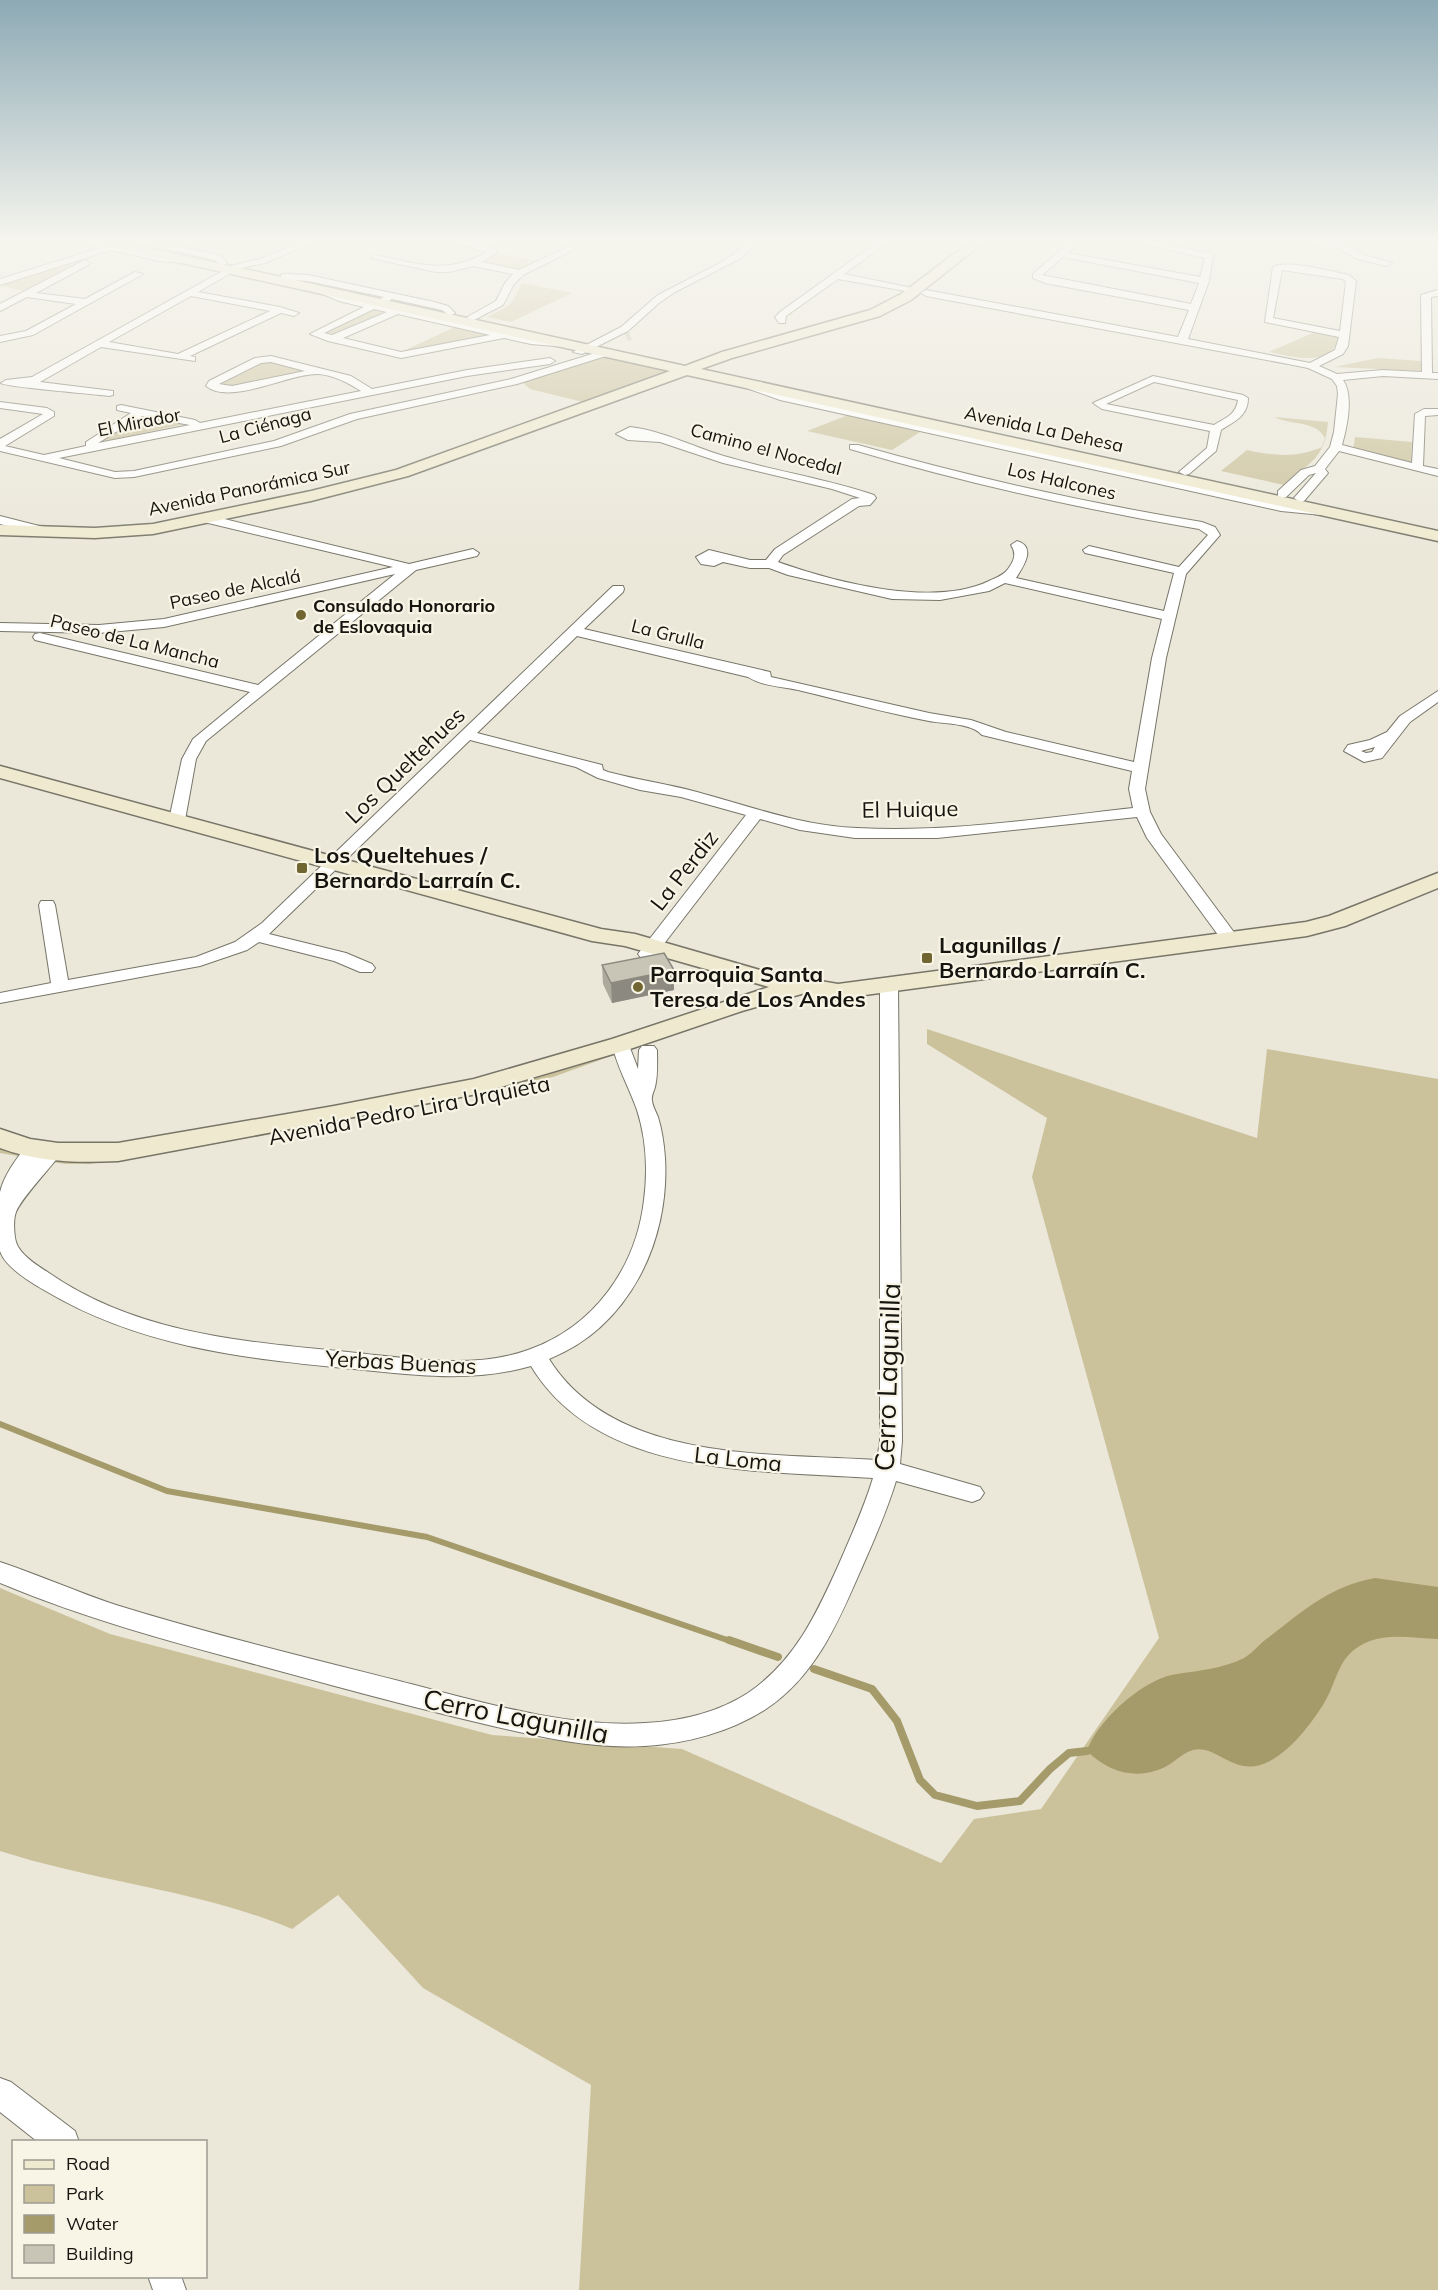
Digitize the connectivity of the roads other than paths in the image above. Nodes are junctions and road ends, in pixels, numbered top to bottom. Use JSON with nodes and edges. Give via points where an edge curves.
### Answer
{"nodes":[{"id":1,"x":100,"y":345,"type":"edge"},
{"id":2,"x":107,"y":345,"type":"edge"},
{"id":3,"x":204,"y":345,"type":"edge"},
{"id":4,"x":356,"y":345,"type":"edge"},
{"id":5,"x":408,"y":345,"type":"edge"},
{"id":6,"x":454,"y":345,"type":"edge"},
{"id":7,"x":581,"y":345,"type":"edge"},
{"id":8,"x":606,"y":345,"type":"tunnel mouth"},
{"id":9,"x":630,"y":345,"type":"edge"},
{"id":10,"x":782,"y":345,"type":"edge"},
{"id":11,"x":1206,"y":345,"type":"edge"},
{"id":12,"x":1343,"y":345,"type":"edge"},
{"id":13,"x":1430,"y":345,"type":"edge"},
{"id":14,"x":390,"y":353,"type":"junction"},
{"id":15,"x":178,"y":357,"type":"junction"},
{"id":16,"x":194,"y":360,"type":"dead end"},
{"id":17,"x":541,"y":362,"type":"junction"},
{"id":18,"x":1306,"y":365,"type":"junction"},
{"id":19,"x":554,"y":368,"type":"junction"},
{"id":20,"x":317,"y":370,"type":"junction"},
{"id":21,"x":698,"y":370,"type":"junction"},
{"id":22,"x":1331,"y":374,"type":"junction"},
{"id":23,"x":1432,"y":376,"type":"edge"},
{"id":24,"x":6,"y":383,"type":"dead end"},
{"id":25,"x":24,"y":383,"type":"junction"},
{"id":26,"x":370,"y":392,"type":"junction"},
{"id":27,"x":109,"y":393,"type":"dead end"},
{"id":28,"x":0,"y":405,"type":"edge"},
{"id":29,"x":121,"y":408,"type":"dead end"},
{"id":30,"x":288,"y":408,"type":"junction"},
{"id":31,"x":141,"y":412,"type":"junction"},
{"id":32,"x":1438,"y":412,"type":"edge"},
{"id":33,"x":205,"y":425,"type":"junction"},
{"id":34,"x":1216,"y":429,"type":"junction"},
{"id":35,"x":315,"y":430,"type":"junction"},
{"id":36,"x":664,"y":440,"type":"dead end"},
{"id":37,"x":0,"y":446,"type":"edge"},
{"id":38,"x":854,"y":447,"type":"dead end"},
{"id":39,"x":81,"y":450,"type":"junction"},
{"id":40,"x":1334,"y":450,"type":"junction"},
{"id":41,"x":43,"y":458,"type":"junction"},
{"id":42,"x":1199,"y":468,"type":"junction"},
{"id":43,"x":1319,"y":469,"type":"junction"},
{"id":44,"x":1417,"y":469,"type":"junction"},
{"id":45,"x":1438,"y":473,"type":"edge"},
{"id":46,"x":1296,"y":481,"type":"junction"},
{"id":47,"x":1313,"y":484,"type":"junction"},
{"id":48,"x":1282,"y":494,"type":"junction"},
{"id":49,"x":1300,"y":498,"type":"junction"},
{"id":50,"x":248,"y":510,"type":"junction"},
{"id":51,"x":208,"y":519,"type":"junction"},
{"id":52,"x":0,"y":520,"type":"edge"},
{"id":53,"x":240,"y":526,"type":"junction"},
{"id":54,"x":1438,"y":528,"type":"edge"},
{"id":55,"x":0,"y":530,"type":"edge"},
{"id":56,"x":47,"y":532,"type":"junction"},
{"id":57,"x":1438,"y":536,"type":"edge"},
{"id":58,"x":1017,"y":545,"type":"dead end"},
{"id":59,"x":1089,"y":550,"type":"dead end"},
{"id":60,"x":473,"y":553,"type":"dead end"},
{"id":61,"x":721,"y":558,"type":"dead end"},
{"id":62,"x":770,"y":564,"type":"junction"},
{"id":63,"x":411,"y":568,"type":"junction"},
{"id":64,"x":1181,"y":571,"type":"junction"},
{"id":65,"x":1008,"y":577,"type":"junction"},
{"id":66,"x":360,"y":579,"type":"junction"},
{"id":67,"x":386,"y":588,"type":"junction"},
{"id":68,"x":618,"y":589,"type":"dead end"},
{"id":69,"x":1167,"y":616,"type":"junction"},
{"id":70,"x":1,"y":627,"type":"edge"},
{"id":71,"x":99,"y":629,"type":"junction"},
{"id":72,"x":574,"y":631,"type":"junction"},
{"id":73,"x":80,"y":646,"type":"junction"},
{"id":74,"x":260,"y":690,"type":"junction"},
{"id":75,"x":1438,"y":695,"type":"edge"},
{"id":76,"x":468,"y":735,"type":"junction"},
{"id":77,"x":1390,"y":736,"type":"dead end"},
{"id":78,"x":1139,"y":768,"type":"junction"},
{"id":79,"x":0,"y":772,"type":"edge"},
{"id":80,"x":1142,"y":812,"type":"junction"},
{"id":81,"x":756,"y":813,"type":"junction"},
{"id":82,"x":177,"y":820,"type":"junction"},
{"id":83,"x":335,"y":864,"type":"junction"},
{"id":84,"x":1438,"y":880,"type":"edge"},
{"id":85,"x":47,"y":905,"type":"dead end"},
{"id":86,"x":257,"y":936,"type":"junction"},
{"id":87,"x":1230,"y":939,"type":"junction"},
{"id":88,"x":650,"y":950,"type":"junction"},
{"id":89,"x":366,"y":968,"type":"dead end"},
{"id":90,"x":729,"y":977,"type":"junction"},
{"id":91,"x":889,"y":985,"type":"junction"},
{"id":92,"x":60,"y":987,"type":"junction"},
{"id":93,"x":778,"y":992,"type":"junction"},
{"id":94,"x":821,"y":992,"type":"junction"},
{"id":95,"x":0,"y":998,"type":"edge"},
{"id":96,"x":733,"y":1005,"type":"junction"},
{"id":97,"x":648,"y":1050,"type":"junction"},
{"id":98,"x":622,"y":1052,"type":"junction"},
{"id":99,"x":642,"y":1098,"type":"junction"},
{"id":100,"x":0,"y":1138,"type":"edge"},
{"id":101,"x":30,"y":1159,"type":"edge"},
{"id":102,"x":536,"y":1356,"type":"junction"},
{"id":103,"x":888,"y":1470,"type":"junction"},
{"id":104,"x":972,"y":1493,"type":"dead end"},
{"id":105,"x":0,"y":1572,"type":"edge"},
{"id":106,"x":0,"y":2093,"type":"edge"},
{"id":107,"x":62,"y":2140,"type":"edge"}],
"edges":[{"from":1,"to":25,"type":"street"},
{"from":2,"to":15,"type":"street"},
{"from":3,"to":15,"type":"street"},
{"from":4,"to":14,"type":"street"},
{"from":5,"to":14,"type":"street"},
{"from":6,"to":14,"type":"street","via":[[407,354]]},
{"from":7,"to":17,"type":"street","name":"El Mirador","via":[[564,358]]},
{"from":8,"to":19,"type":"street","name":"La Ciénaga"},
{"from":9,"to":21,"type":"street","name":"Avenida La Dehesa"},
{"from":10,"to":21,"type":"street","name":"Avenida Panorámica Sur"},
{"from":11,"to":18,"type":"street"},
{"from":12,"to":18,"type":"street","via":[[1339,352]]},
{"from":13,"to":23,"type":"street"},
{"from":15,"to":16,"type":"street"},
{"from":17,"to":19,"type":"street"},
{"from":17,"to":26,"type":"street","name":"El Mirador"},
{"from":18,"to":22,"type":"street"},
{"from":19,"to":35,"type":"street","name":"La Ciénaga","via":[[513,382],[363,414]]},
{"from":20,"to":20,"type":"street","via":[[264,359],[211,387],[232,389]]},
{"from":20,"to":26,"type":"street","via":[[351,380]]},
{"from":21,"to":42,"type":"street","name":"Avenida La Dehesa"},
{"from":21,"to":50,"type":"street","name":"Avenida Panorámica Sur","via":[[402,473]]},
{"from":21,"to":57,"type":"street","name":"Avenida La Dehesa","via":[[828,404]]},
{"from":22,"to":23,"type":"street"},
{"from":22,"to":40,"type":"street","via":[[1342,386],[1343,394],[1340,432]]},
{"from":24,"to":25,"type":"street"},
{"from":25,"to":27,"type":"street"},
{"from":26,"to":30,"type":"street","name":"El Mirador"},
{"from":28,"to":37,"type":"street","via":[[50,413]]},
{"from":29,"to":31,"type":"street"},
{"from":30,"to":33,"type":"street","name":"El Mirador"},
{"from":30,"to":35,"type":"street"},
{"from":31,"to":33,"type":"street"},
{"from":31,"to":39,"type":"street"},
{"from":32,"to":44,"type":"street","via":[[1420,414]]},
{"from":33,"to":39,"type":"street","name":"El Mirador"},
{"from":34,"to":34,"type":"street","via":[[1239,415],[1242,398],[1156,379],[1098,403]]},
{"from":34,"to":42,"type":"street","via":[[1212,449],[1216,456]]},
{"from":35,"to":41,"type":"street","name":"La Ciénaga","via":[[271,446],[129,475]]},
{"from":36,"to":62,"type":"street","name":"Camino el Nocedal","via":[[760,470],[836,486],[857,499],[778,552]]},
{"from":37,"to":41,"type":"street","name":"La Ciénaga"},
{"from":38,"to":64,"type":"street","name":"Los Halcones","via":[[935,471],[1210,530],[1214,535]]},
{"from":39,"to":41,"type":"street","name":"El Mirador"},
{"from":40,"to":43,"type":"street"},
{"from":40,"to":44,"type":"street"},
{"from":42,"to":48,"type":"street","name":"Avenida La Dehesa"},
{"from":43,"to":46,"type":"street","via":[[1306,472]]},
{"from":43,"to":47,"type":"street","via":[[1322,474]]},
{"from":44,"to":45,"type":"street"},
{"from":46,"to":47,"type":"street"},
{"from":46,"to":48,"type":"street"},
{"from":47,"to":49,"type":"street"},
{"from":48,"to":49,"type":"street","name":"Avenida La Dehesa"},
{"from":49,"to":54,"type":"street","name":"Avenida La Dehesa"},
{"from":50,"to":51,"type":"street","name":"Avenida Panorámica Sur"},
{"from":50,"to":53,"type":"street","via":[[240,519]]},
{"from":51,"to":53,"type":"street"},
{"from":51,"to":56,"type":"street","name":"Avenida Panorámica Sur","via":[[132,532]]},
{"from":52,"to":56,"type":"street"},
{"from":53,"to":63,"type":"street"},
{"from":55,"to":56,"type":"street","name":"Avenida Panorámica Sur"},
{"from":58,"to":65,"type":"street","via":[[1021,559]]},
{"from":59,"to":64,"type":"street"},
{"from":60,"to":63,"type":"street","name":"Paseo de Alcalá"},
{"from":61,"to":62,"type":"street"},
{"from":62,"to":65,"type":"street","via":[[803,575],[904,596],[963,593]]},
{"from":63,"to":66,"type":"street","name":"Paseo de Alcalá"},
{"from":63,"to":67,"type":"street"},
{"from":64,"to":69,"type":"street","name":"Los Halcones"},
{"from":65,"to":69,"type":"street"},
{"from":66,"to":67,"type":"street"},
{"from":66,"to":71,"type":"street","name":"Paseo de Alcalá","via":[[175,621]]},
{"from":67,"to":74,"type":"street"},
{"from":68,"to":72,"type":"street","name":"Los Queltehues"},
{"from":69,"to":78,"type":"street","name":"Los Halcones"},
{"from":70,"to":71,"type":"street","name":"Paseo de Alcalá"},
{"from":70,"to":73,"type":"street","name":"Paseo de La Mancha"},
{"from":71,"to":73,"type":"street","via":[[85,637]]},
{"from":72,"to":76,"type":"street","name":"Los Queltehues"},
{"from":72,"to":78,"type":"street","name":"La Grulla","via":[[753,674],[763,680],[929,717],[964,729]]},
{"from":73,"to":74,"type":"street","name":"Paseo de La Mancha"},
{"from":74,"to":82,"type":"street","via":[[194,746]]},
{"from":75,"to":77,"type":"street"},
{"from":76,"to":81,"type":"street","name":"El Huique","via":[[584,766],[603,776]]},
{"from":76,"to":83,"type":"street","name":"Los Queltehues"},
{"from":78,"to":80,"type":"street","name":"Los Halcones","via":[[1137,789]]},
{"from":79,"to":82,"type":"street"},
{"from":80,"to":81,"type":"street","name":"El Huique","via":[[896,835],[815,828]]},
{"from":80,"to":87,"type":"street","name":"Los Halcones","via":[[1153,835]]},
{"from":81,"to":88,"type":"street","name":"La Perdiz"},
{"from":82,"to":83,"type":"street"},
{"from":83,"to":86,"type":"street","name":"Los Queltehues"},
{"from":83,"to":88,"type":"street","via":[[600,936],[622,947]]},
{"from":84,"to":87,"type":"street","via":[[1324,924]]},
{"from":85,"to":92,"type":"street"},
{"from":86,"to":89,"type":"street","via":[[340,957]]},
{"from":86,"to":92,"type":"street","name":"Los Queltehues","via":[[228,952],[200,961]]},
{"from":87,"to":91,"type":"street"},
{"from":88,"to":90,"type":"street"},
{"from":88,"to":94,"type":"street"},
{"from":90,"to":93,"type":"street"},
{"from":90,"to":96,"type":"street","via":[[737,987]]},
{"from":91,"to":94,"type":"street"},
{"from":91,"to":103,"type":"street","name":"Cerro Lagunilla"},
{"from":92,"to":95,"type":"street","name":"Los Queltehues"},
{"from":93,"to":94,"type":"street"},
{"from":93,"to":96,"type":"street","name":"Avenida Pedro Lira Urquieta"},
{"from":94,"to":97,"type":"street","name":"Avenida Pedro Lira Urquieta"},
{"from":96,"to":98,"type":"street","name":"Avenida Pedro Lira Urquieta"},
{"from":97,"to":98,"type":"street","name":"Avenida Pedro Lira Urquieta"},
{"from":97,"to":99,"type":"street","name":"Yerbas Buenas"},
{"from":98,"to":99,"type":"street","name":"Yerbas Buenas"},
{"from":98,"to":101,"type":"street","name":"Avenida Pedro Lira Urquieta","via":[[523,1089],[195,1153],[88,1169]]},
{"from":99,"to":102,"type":"street","name":"Yerbas Buenas","via":[[654,1146],[656,1176],[652,1215],[634,1270],[599,1319]]},
{"from":100,"to":101,"type":"street","name":"Avenida Pedro Lira Urquieta"},
{"from":101,"to":102,"type":"street","name":"Yerbas Buenas","via":[[2,1221],[6,1242],[16,1258],[53,1286],[100,1310],[180,1337],[271,1353],[430,1368],[483,1367]]},
{"from":102,"to":103,"type":"street","name":"La Loma","via":[[552,1382],[575,1405],[613,1428],[660,1447],[729,1460]]},
{"from":103,"to":104,"type":"street","name":"La Loma"},
{"from":103,"to":105,"type":"street","name":"Cerro Lagunilla","via":[[834,1602],[803,1658],[776,1686],[740,1710],[702,1726],[656,1735],[579,1732],[466,1709],[102,1611]]},
{"from":106,"to":107,"type":"street"}]}
